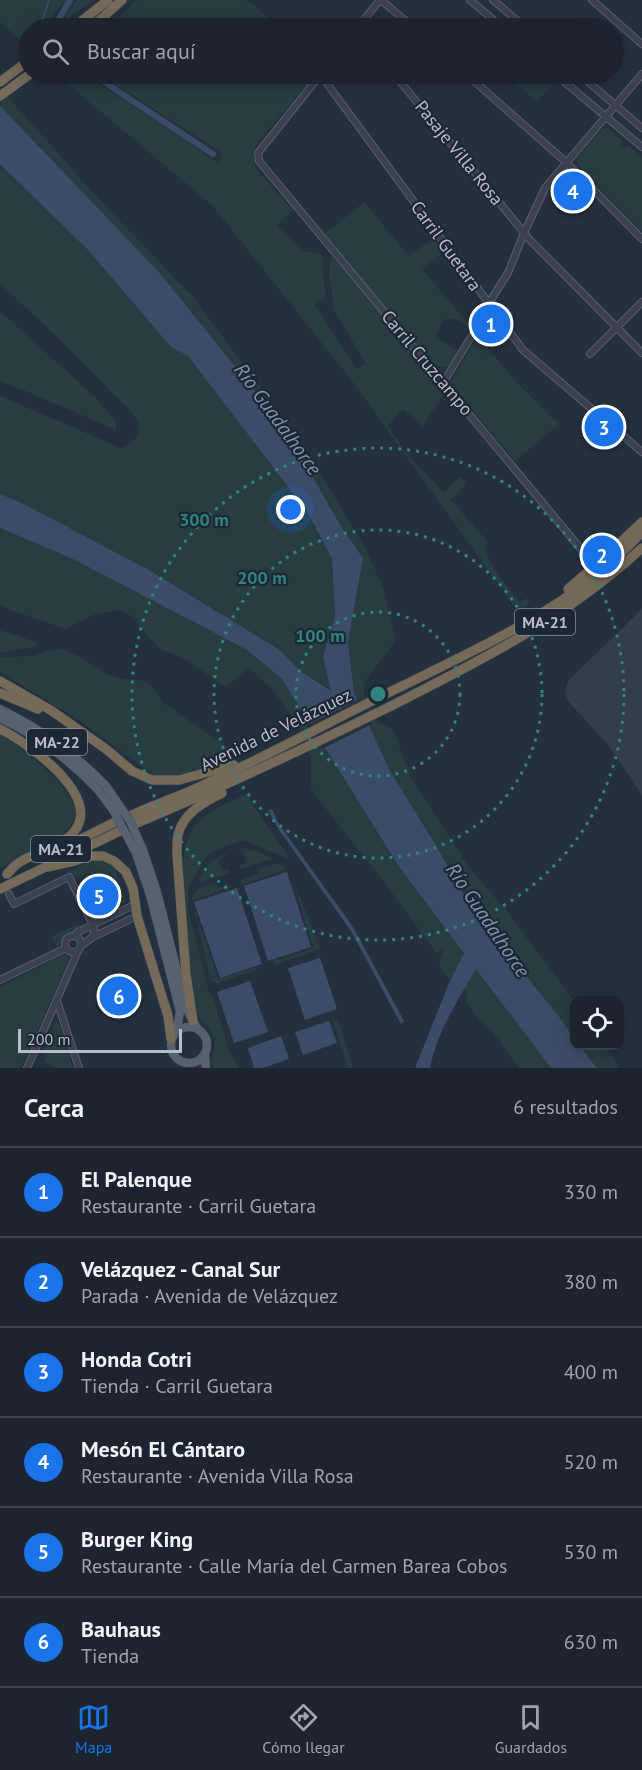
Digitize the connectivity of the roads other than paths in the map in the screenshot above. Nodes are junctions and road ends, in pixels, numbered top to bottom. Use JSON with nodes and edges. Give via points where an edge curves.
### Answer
{"nodes":[{"id":1,"x":108,"y":0,"type":"edge"},
{"id":2,"x":122,"y":0,"type":"edge"},
{"id":3,"x":381,"y":0,"type":"edge"},
{"id":4,"x":470,"y":0,"type":"edge"},
{"id":5,"x":493,"y":0,"type":"edge"},
{"id":6,"x":592,"y":0,"type":"edge"},
{"id":7,"x":88,"y":18,"type":"edge"},
{"id":8,"x":102,"y":18,"type":"edge"},
{"id":9,"x":366,"y":18,"type":"edge"},
{"id":10,"x":402,"y":18,"type":"edge"},
{"id":11,"x":491,"y":18,"type":"edge"},
{"id":12,"x":514,"y":18,"type":"edge"},
{"id":13,"x":612,"y":18,"type":"edge"},
{"id":14,"x":624,"y":28,"type":"edge"},
{"id":15,"x":642,"y":44,"type":"edge"},
{"id":16,"x":18,"y":68,"type":"edge"},
{"id":17,"x":642,"y":74,"type":"edge"},
{"id":18,"x":0,"y":82,"type":"edge"},
{"id":19,"x":18,"y":83,"type":"edge"},
{"id":20,"x":312,"y":84,"type":"edge"},
{"id":21,"x":327,"y":84,"type":"edge"},
{"id":22,"x":402,"y":84,"type":"edge"},
{"id":23,"x":477,"y":84,"type":"edge"},
{"id":24,"x":567,"y":84,"type":"edge"},
{"id":25,"x":591,"y":84,"type":"edge"},
{"id":26,"x":0,"y":96,"type":"edge"},
{"id":27,"x":615,"y":105,"type":"junction"},
{"id":28,"x":605,"y":117,"type":"junction"},
{"id":29,"x":642,"y":128,"type":"edge"},
{"id":30,"x":642,"y":147,"type":"edge"},
{"id":31,"x":567,"y":163,"type":"junction"},
{"id":32,"x":524,"y":233,"type":"junction"},
{"id":33,"x":642,"y":239,"type":"edge"},
{"id":34,"x":642,"y":302,"type":"edge"},
{"id":35,"x":489,"y":305,"type":"junction"},
{"id":36,"x":617,"y":327,"type":"junction"},
{"id":37,"x":642,"y":353,"type":"edge"},
{"id":38,"x":590,"y":354,"type":"dead end"},
{"id":39,"x":443,"y":383,"type":"junction"},
{"id":40,"x":642,"y":452,"type":"edge"},
{"id":41,"x":642,"y":522,"type":"edge"},
{"id":42,"x":642,"y":532,"type":"edge"},
{"id":43,"x":642,"y":548,"type":"edge"},
{"id":44,"x":595,"y":566,"type":"junction"},
{"id":45,"x":505,"y":633,"type":"junction"},
{"id":46,"x":0,"y":681,"type":"edge"},
{"id":47,"x":0,"y":693,"type":"edge"},
{"id":48,"x":0,"y":709,"type":"edge"},
{"id":49,"x":0,"y":718,"type":"edge"},
{"id":50,"x":0,"y":729,"type":"edge"},
{"id":51,"x":78,"y":729,"type":"junction"},
{"id":52,"x":241,"y":764,"type":"junction"},
{"id":53,"x":248,"y":778,"type":"junction"},
{"id":54,"x":103,"y":789,"type":"junction"},
{"id":55,"x":126,"y":823,"type":"junction"},
{"id":56,"x":140,"y":851,"type":"junction"},
{"id":57,"x":48,"y":867,"type":"junction"},
{"id":58,"x":3,"y":875,"type":"edge"},
{"id":59,"x":0,"y":889,"type":"edge"},
{"id":60,"x":9,"y":894,"type":"dead end"},
{"id":61,"x":136,"y":904,"type":"junction"},
{"id":62,"x":137,"y":916,"type":"junction"},
{"id":63,"x":93,"y":925,"type":"junction"},
{"id":64,"x":74,"y":936,"type":"junction"},
{"id":65,"x":93,"y":937,"type":"junction"},
{"id":66,"x":66,"y":948,"type":"junction"},
{"id":67,"x":80,"y":948,"type":"junction"},
{"id":68,"x":0,"y":980,"type":"edge"},
{"id":69,"x":57,"y":1000,"type":"junction"},
{"id":70,"x":195,"y":1024,"type":"junction"},
{"id":71,"x":174,"y":1035,"type":"junction"},
{"id":72,"x":205,"y":1053,"type":"junction"},
{"id":73,"x":189,"y":1066,"type":"edge"},
{"id":74,"x":27,"y":1068,"type":"edge"},
{"id":75,"x":79,"y":1068,"type":"edge"},
{"id":76,"x":206,"y":1068,"type":"edge"}],
"edges":[{"from":1,"to":7,"type":"highway"},
{"from":2,"to":8,"type":"highway"},
{"from":3,"to":9,"type":"street"},
{"from":3,"to":10,"type":"street"},
{"from":4,"to":11,"type":"street"},
{"from":5,"to":12,"type":"street"},
{"from":6,"to":13,"type":"street"},
{"from":14,"to":15,"type":"street"},
{"from":16,"to":18,"type":"highway"},
{"from":17,"to":27,"type":"street"},
{"from":19,"to":26,"type":"highway"},
{"from":20,"to":39,"type":"street","name":"Carril Cruzcampo","via":[[258,153],[259,161]]},
{"from":21,"to":35,"type":"street","name":"Carril Guetara"},
{"from":22,"to":32,"type":"street","name":"Pasaje Villa Rosa"},
{"from":23,"to":31,"type":"street"},
{"from":24,"to":28,"type":"street"},
{"from":25,"to":27,"type":"street"},
{"from":27,"to":28,"type":"street"},
{"from":27,"to":29,"type":"street"},
{"from":28,"to":30,"type":"street"},
{"from":28,"to":31,"type":"street"},
{"from":31,"to":32,"type":"street","via":[[545,188]]},
{"from":31,"to":33,"type":"street"},
{"from":32,"to":35,"type":"street","via":[[508,273]]},
{"from":32,"to":36,"type":"street","name":"Pasaje Villa Rosa"},
{"from":34,"to":36,"type":"street"},
{"from":35,"to":39,"type":"street"},
{"from":35,"to":40,"type":"street","name":"Carril Guetara","via":[[523,350]]},
{"from":36,"to":37,"type":"street","name":"Pasaje Villa Rosa"},
{"from":36,"to":38,"type":"street"},
{"from":39,"to":44,"type":"street","name":"Carril Cruzcampo"},
{"from":41,"to":44,"type":"highway"},
{"from":42,"to":45,"type":"highway","name":"Avenida de Velázquez","number":"MA-21","via":[[578,590]]},
{"from":43,"to":53,"type":"highway","name":"Avenida de Velázquez","number":"MA-21","via":[[582,598],[543,624]]},
{"from":44,"to":45,"type":"highway"},
{"from":45,"to":52,"type":"highway","name":"Avenida de Velázquez","number":"MA-21"},
{"from":46,"to":51,"type":"highway"},
{"from":47,"to":51,"type":"highway"},
{"from":48,"to":54,"type":"main road","number":"MA-22","via":[[61,744]]},
{"from":49,"to":54,"type":"main road","number":"MA-22","via":[[56,750]]},
{"from":50,"to":58,"type":"highway","via":[[57,772],[76,794],[81,812],[78,827],[66,839]]},
{"from":51,"to":52,"type":"highway","via":[[132,771],[152,780],[179,780]]},
{"from":52,"to":55,"type":"highway","name":"Avenida de Velázquez","number":"MA-21"},
{"from":53,"to":55,"type":"highway","name":"Avenida de Velázquez","number":"MA-21"},
{"from":53,"to":70,"type":"highway","via":[[196,808],[185,819],[178,835],[184,947]]},
{"from":54,"to":55,"type":"main road","number":"MA-22","bridge":true},
{"from":55,"to":56,"type":"main road","bridge":true},
{"from":55,"to":57,"type":"highway","name":"Avenida de Velázquez","number":"MA-21"},
{"from":55,"to":58,"type":"highway","name":"Avenida de Velázquez","number":"MA-21"},
{"from":56,"to":70,"type":"main road","via":[[157,892],[187,1010]]},
{"from":56,"to":71,"type":"main road","via":[[180,1011]]},
{"from":57,"to":59,"type":"highway","name":"Avenida de Velázquez","number":"MA-21"},
{"from":57,"to":61,"type":"highway","via":[[88,856],[114,861],[126,872]]},
{"from":60,"to":63,"type":"street","via":[[14,904],[69,877]]},
{"from":61,"to":62,"type":"highway"},
{"from":61,"to":63,"type":"street"},
{"from":62,"to":65,"type":"street"},
{"from":62,"to":71,"type":"highway"},
{"from":63,"to":64,"type":"street"},
{"from":63,"to":65,"type":"street"},
{"from":64,"to":66,"type":"street","via":[[67,939]]},
{"from":64,"to":67,"type":"street","via":[[79,938]]},
{"from":65,"to":67,"type":"street"},
{"from":66,"to":67,"type":"street","via":[[72,953]]},
{"from":66,"to":68,"type":"street"},
{"from":67,"to":69,"type":"street"},
{"from":69,"to":74,"type":"street"},
{"from":69,"to":75,"type":"street"},
{"from":70,"to":71,"type":"main road"},
{"from":70,"to":72,"type":"main road","via":[[206,1039]]},
{"from":71,"to":73,"type":"main road","via":[[174,1057]]},
{"from":72,"to":73,"type":"main road"},
{"from":72,"to":76,"type":"main road"}]}
